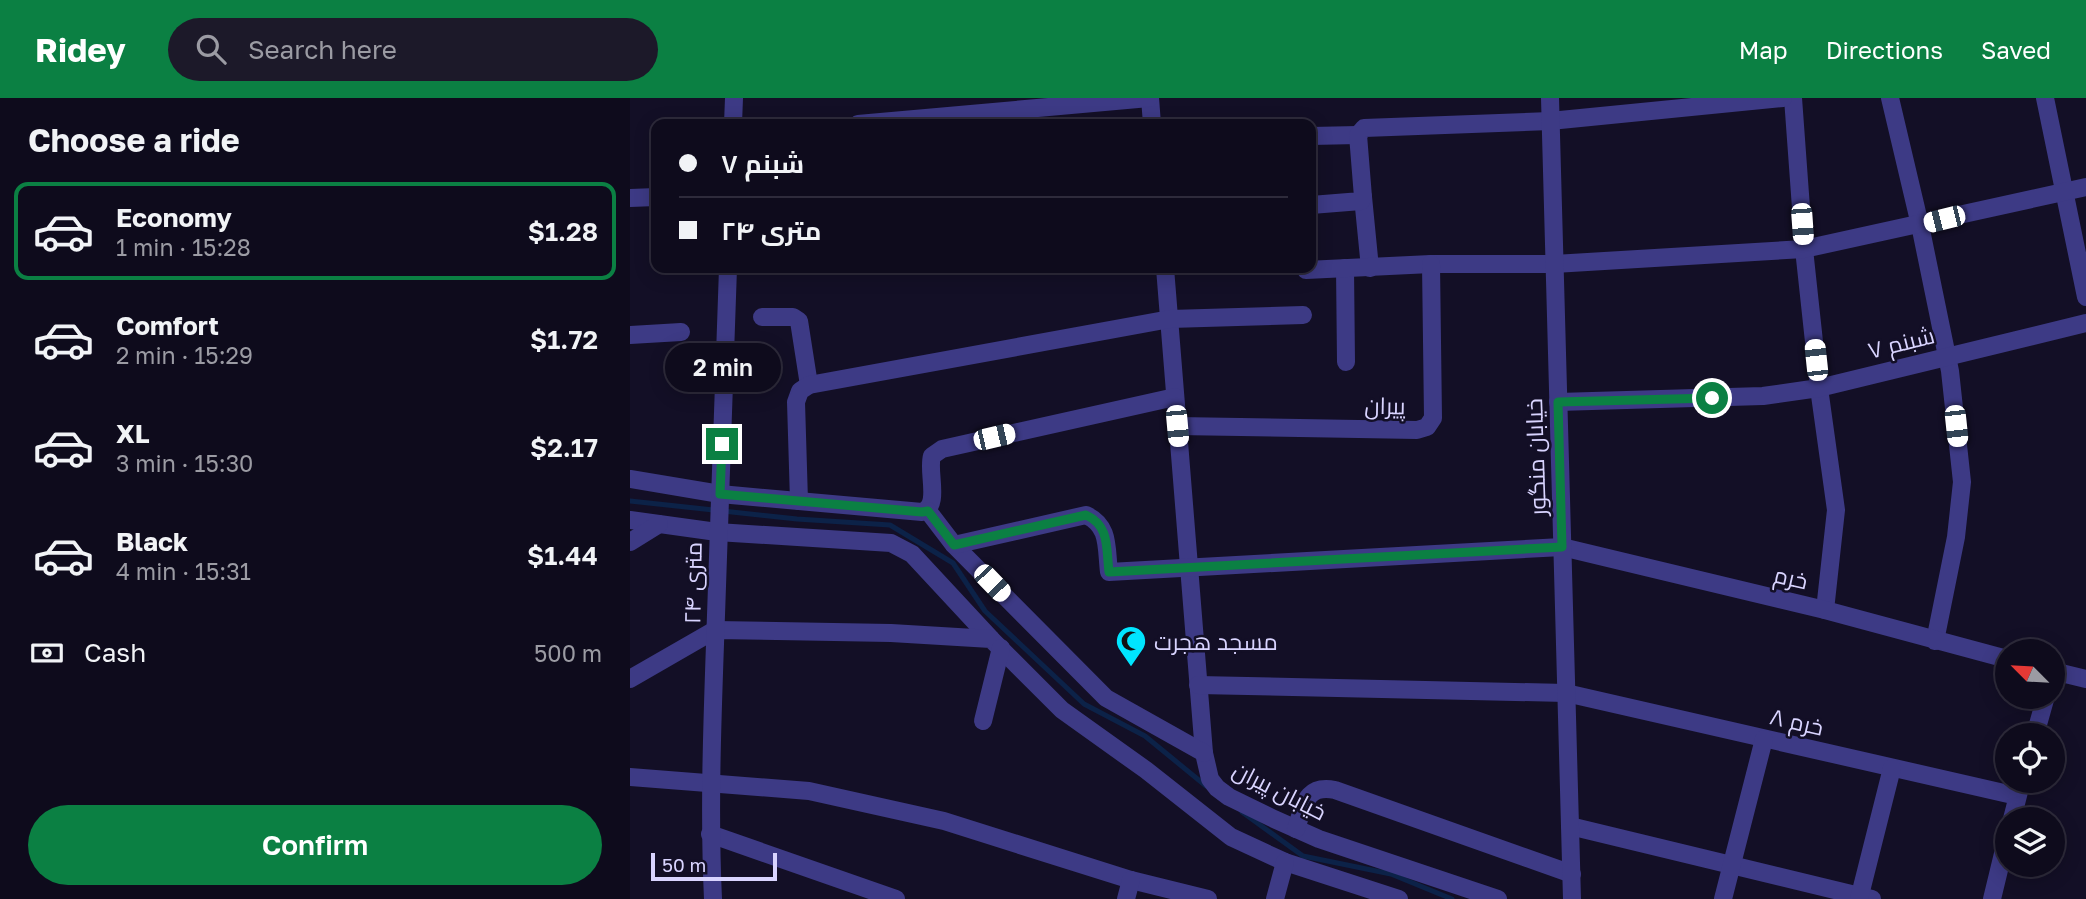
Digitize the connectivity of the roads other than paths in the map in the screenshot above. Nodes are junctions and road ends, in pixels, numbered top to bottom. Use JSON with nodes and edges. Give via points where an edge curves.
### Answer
{"nodes":[{"id":1,"x":734,"y":98,"type":"edge"},
{"id":2,"x":1150,"y":98,"type":"edge"},
{"id":3,"x":1550,"y":98,"type":"edge"},
{"id":4,"x":1783,"y":98,"type":"edge"},
{"id":5,"x":1793,"y":98,"type":"edge"},
{"id":6,"x":1891,"y":98,"type":"edge"},
{"id":7,"x":2045,"y":98,"type":"edge"},
{"id":8,"x":733,"y":119,"type":"edge"},
{"id":9,"x":914,"y":119,"type":"edge"},
{"id":10,"x":1152,"y":119,"type":"edge"},
{"id":11,"x":1550,"y":121,"type":"junction"},
{"id":12,"x":1357,"y":135,"type":"junction"},
{"id":13,"x":1316,"y":136,"type":"edge"},
{"id":14,"x":2086,"y":187,"type":"edge"},
{"id":15,"x":2064,"y":190,"type":"junction"},
{"id":16,"x":651,"y":197,"type":"edge"},
{"id":17,"x":1363,"y":197,"type":"junction"},
{"id":18,"x":630,"y":198,"type":"edge"},
{"id":19,"x":1316,"y":205,"type":"edge"},
{"id":20,"x":1920,"y":225,"type":"junction"},
{"id":21,"x":1804,"y":249,"type":"junction"},
{"id":22,"x":1431,"y":264,"type":"junction"},
{"id":23,"x":1554,"y":264,"type":"junction"},
{"id":24,"x":1345,"y":268,"type":"junction"},
{"id":25,"x":1370,"y":268,"type":"junction"},
{"id":26,"x":1316,"y":269,"type":"edge"},
{"id":27,"x":728,"y":273,"type":"edge"},
{"id":28,"x":1165,"y":273,"type":"edge"},
{"id":29,"x":2086,"y":297,"type":"edge"},
{"id":30,"x":1303,"y":315,"type":"dead end"},
{"id":31,"x":762,"y":317,"type":"dead end"},
{"id":32,"x":1170,"y":319,"type":"junction"},
{"id":33,"x":2086,"y":323,"type":"edge"},
{"id":34,"x":681,"y":332,"type":"dead end"},
{"id":35,"x":630,"y":335,"type":"edge"},
{"id":36,"x":1946,"y":356,"type":"junction"},
{"id":37,"x":1346,"y":362,"type":"dead end"},
{"id":38,"x":809,"y":384,"type":"junction"},
{"id":39,"x":1819,"y":388,"type":"junction"},
{"id":40,"x":1175,"y":397,"type":"junction"},
{"id":41,"x":1558,"y":402,"type":"junction"},
{"id":42,"x":1177,"y":426,"type":"junction"},
{"id":43,"x":630,"y":479,"type":"edge"},
{"id":44,"x":720,"y":494,"type":"junction"},
{"id":45,"x":799,"y":501,"type":"junction"},
{"id":46,"x":928,"y":511,"type":"junction"},
{"id":47,"x":630,"y":520,"type":"edge"},
{"id":48,"x":659,"y":524,"type":"junction"},
{"id":49,"x":718,"y":532,"type":"junction"},
{"id":50,"x":630,"y":542,"type":"edge"},
{"id":51,"x":954,"y":545,"type":"junction"},
{"id":52,"x":1562,"y":547,"type":"junction"},
{"id":53,"x":1190,"y":567,"type":"junction"},
{"id":54,"x":1825,"y":610,"type":"junction"},
{"id":55,"x":715,"y":630,"type":"junction"},
{"id":56,"x":1935,"y":641,"type":"junction"},
{"id":57,"x":996,"y":644,"type":"junction"},
{"id":58,"x":1995,"y":656,"type":"edge"},
{"id":59,"x":2065,"y":675,"type":"edge"},
{"id":60,"x":630,"y":679,"type":"edge"},
{"id":61,"x":2086,"y":679,"type":"edge"},
{"id":62,"x":1198,"y":685,"type":"junction"},
{"id":63,"x":1566,"y":692,"type":"junction"},
{"id":64,"x":983,"y":721,"type":"dead end"},
{"id":65,"x":1763,"y":739,"type":"junction"},
{"id":66,"x":1204,"y":753,"type":"junction"},
{"id":67,"x":1892,"y":768,"type":"junction"},
{"id":68,"x":630,"y":778,"type":"edge"},
{"id":69,"x":1995,"y":784,"type":"edge"},
{"id":70,"x":711,"y":785,"type":"junction"},
{"id":71,"x":1570,"y":826,"type":"junction"},
{"id":72,"x":1296,"y":830,"type":"junction"},
{"id":73,"x":710,"y":834,"type":"junction"},
{"id":74,"x":1285,"y":862,"type":"junction"},
{"id":75,"x":1732,"y":866,"type":"junction"},
{"id":76,"x":1572,"y":874,"type":"junction"},
{"id":77,"x":1997,"y":877,"type":"edge"},
{"id":78,"x":1131,"y":880,"type":"junction"},
{"id":79,"x":1864,"y":898,"type":"edge"},
{"id":80,"x":713,"y":899,"type":"edge"},
{"id":81,"x":896,"y":899,"type":"edge"},
{"id":82,"x":1126,"y":899,"type":"edge"},
{"id":83,"x":1208,"y":899,"type":"edge"},
{"id":84,"x":1275,"y":899,"type":"edge"},
{"id":85,"x":1399,"y":899,"type":"edge"},
{"id":86,"x":1498,"y":899,"type":"edge"},
{"id":87,"x":1572,"y":899,"type":"edge"},
{"id":88,"x":1724,"y":899,"type":"edge"},
{"id":89,"x":1992,"y":899,"type":"edge"}],
"edges":[{"from":1,"to":8,"type":"street"},
{"from":2,"to":9,"type":"street"},
{"from":2,"to":10,"type":"street"},
{"from":3,"to":11,"type":"street","name":"خیابان منگور"},
{"from":4,"to":11,"type":"street"},
{"from":5,"to":21,"type":"street"},
{"from":6,"to":20,"type":"street"},
{"from":7,"to":15,"type":"street"},
{"from":11,"to":12,"type":"street","via":[[1364,128]]},
{"from":11,"to":23,"type":"street","name":"خیابان منگور"},
{"from":12,"to":13,"type":"street"},
{"from":12,"to":17,"type":"street"},
{"from":14,"to":15,"type":"street"},
{"from":15,"to":20,"type":"street"},
{"from":15,"to":29,"type":"street"},
{"from":16,"to":18,"type":"street"},
{"from":17,"to":19,"type":"street","via":[[1361,201]]},
{"from":17,"to":25,"type":"street"},
{"from":20,"to":21,"type":"street"},
{"from":20,"to":36,"type":"street"},
{"from":21,"to":23,"type":"street"},
{"from":21,"to":39,"type":"street"},
{"from":22,"to":23,"type":"street"},
{"from":22,"to":25,"type":"street"},
{"from":22,"to":42,"type":"street","name":"پیران","via":[[1433,418],[1427,427]]},
{"from":23,"to":41,"type":"street","name":"خیابان منگور"},
{"from":24,"to":25,"type":"street"},
{"from":24,"to":26,"type":"street"},
{"from":24,"to":37,"type":"street"},
{"from":27,"to":44,"type":"street","name":"۲۴ متری"},
{"from":28,"to":32,"type":"street","name":"خیابان پیران"},
{"from":30,"to":32,"type":"street"},
{"from":31,"to":38,"type":"street","via":[[799,321]]},
{"from":32,"to":38,"type":"street"},
{"from":32,"to":40,"type":"street","name":"خیابان پیران"},
{"from":33,"to":36,"type":"street","name":"شبنم ۷"},
{"from":34,"to":35,"type":"street"},
{"from":36,"to":39,"type":"street","name":"شبنم ۷"},
{"from":36,"to":56,"type":"street","via":[[1962,482]]},
{"from":38,"to":45,"type":"street","via":[[796,402]]},
{"from":39,"to":41,"type":"street","name":"شبنم ۷","via":[[1763,396]]},
{"from":39,"to":54,"type":"street","via":[[1836,510]]},
{"from":40,"to":42,"type":"street","name":"خیابان پیران"},
{"from":40,"to":46,"type":"street","via":[[942,449],[930,463],[932,505]]},
{"from":41,"to":52,"type":"street","name":"خیابان منگور"},
{"from":42,"to":53,"type":"street","name":"خیابان پیران"},
{"from":43,"to":44,"type":"street"},
{"from":44,"to":45,"type":"street"},
{"from":44,"to":49,"type":"street","name":"۲۴ متری"},
{"from":45,"to":46,"type":"street"},
{"from":46,"to":51,"type":"street"},
{"from":47,"to":48,"type":"street"},
{"from":48,"to":49,"type":"street"},
{"from":48,"to":50,"type":"street"},
{"from":49,"to":55,"type":"street","name":"۲۴ متری"},
{"from":49,"to":57,"type":"street","via":[[891,543],[912,554]]},
{"from":51,"to":53,"type":"street","name":"خرم","via":[[1086,515],[1104,527],[1109,572]]},
{"from":51,"to":66,"type":"street","via":[[1106,698]]},
{"from":52,"to":53,"type":"street","name":"خرم"},
{"from":52,"to":54,"type":"street","name":"خرم"},
{"from":52,"to":63,"type":"street","name":"خیابان منگور"},
{"from":53,"to":62,"type":"street","name":"خیابان پیران"},
{"from":54,"to":56,"type":"street","name":"خرم"},
{"from":55,"to":57,"type":"street","via":[[891,634]]},
{"from":55,"to":60,"type":"street"},
{"from":55,"to":70,"type":"street","name":"۲۴ متری"},
{"from":56,"to":58,"type":"street","name":"خرم"},
{"from":57,"to":64,"type":"street"},
{"from":57,"to":74,"type":"street","via":[[1062,710],[1213,825]]},
{"from":59,"to":61,"type":"street"},
{"from":62,"to":63,"type":"street","name":"خرم ۸"},
{"from":62,"to":66,"type":"street","name":"خیابان پیران"},
{"from":63,"to":65,"type":"street","name":"خرم ۸"},
{"from":63,"to":71,"type":"street","name":"خیابان منگور"},
{"from":65,"to":67,"type":"street","name":"خرم ۸"},
{"from":65,"to":75,"type":"street"},
{"from":66,"to":72,"type":"street","name":"خیابان پیران","via":[[1217,788]]},
{"from":67,"to":69,"type":"street","name":"خرم ۸"},
{"from":67,"to":79,"type":"street"},
{"from":68,"to":70,"type":"street"},
{"from":70,"to":73,"type":"street","name":"۲۴ متری"},
{"from":70,"to":78,"type":"street","via":[[809,791],[944,821]]},
{"from":71,"to":75,"type":"street"},
{"from":71,"to":76,"type":"street","name":"خیابان منگور"},
{"from":72,"to":76,"type":"street","via":[[1312,791],[1335,790]]},
{"from":72,"to":86,"type":"street","name":"خیابان پیران"},
{"from":73,"to":80,"type":"street","name":"۲۴ متری"},
{"from":73,"to":81,"type":"street"},
{"from":74,"to":84,"type":"street"},
{"from":74,"to":85,"type":"street"},
{"from":75,"to":79,"type":"street"},
{"from":75,"to":88,"type":"street"},
{"from":76,"to":87,"type":"street","name":"خیابان منگور"},
{"from":77,"to":89,"type":"street"},
{"from":78,"to":82,"type":"street"},
{"from":78,"to":83,"type":"street"}]}
